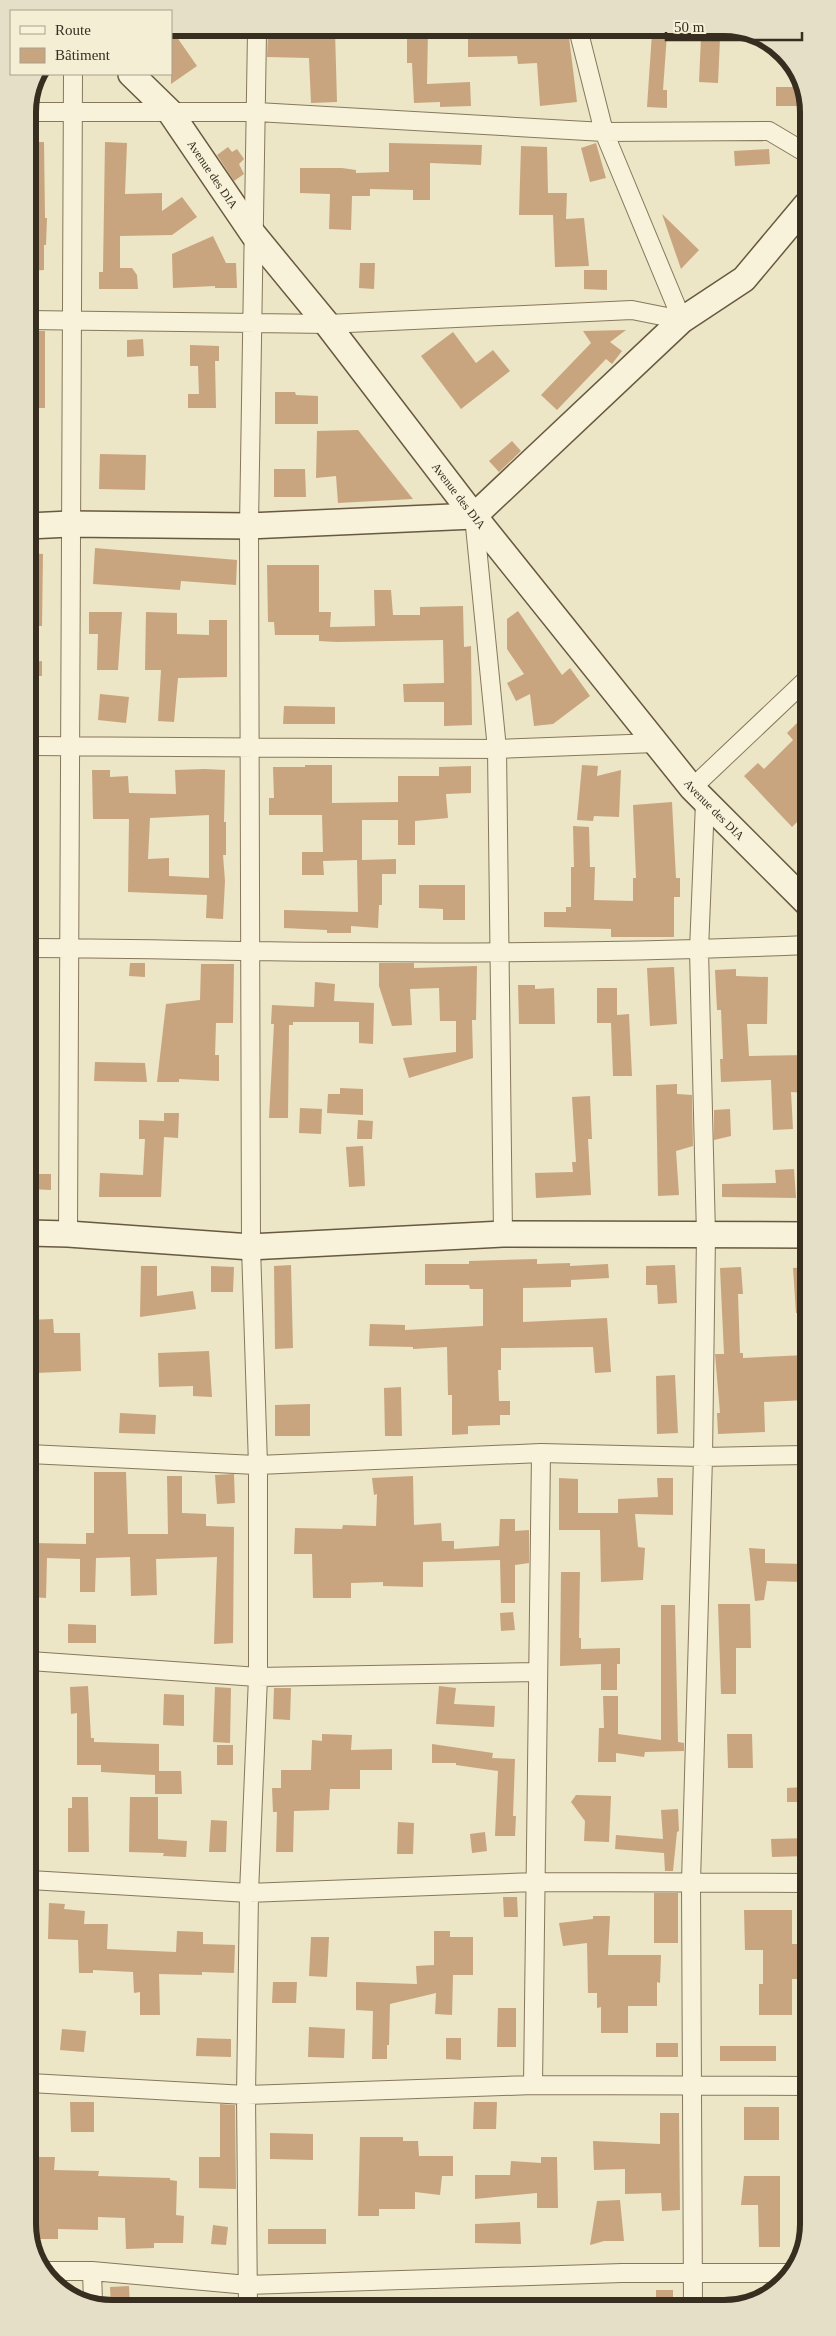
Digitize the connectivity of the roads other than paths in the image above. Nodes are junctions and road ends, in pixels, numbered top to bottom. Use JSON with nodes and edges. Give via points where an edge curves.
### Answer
{"nodes":[{"id":1,"x":257,"y":36,"type":"edge"},
{"id":2,"x":580,"y":36,"type":"edge"},
{"id":3,"x":73,"y":75,"type":"edge"},
{"id":4,"x":132,"y":75,"type":"edge"},
{"id":5,"x":36,"y":112,"type":"edge"},
{"id":6,"x":74,"y":112,"type":"junction"},
{"id":7,"x":170,"y":112,"type":"junction"},
{"id":8,"x":256,"y":112,"type":"junction"},
{"id":9,"x":604,"y":132,"type":"junction"},
{"id":10,"x":800,"y":149,"type":"edge"},
{"id":11,"x":800,"y":212,"type":"edge"},
{"id":12,"x":253,"y":234,"type":"junction"},
{"id":13,"x":36,"y":320,"type":"edge"},
{"id":14,"x":682,"y":320,"type":"junction"},
{"id":15,"x":71,"y":321,"type":"junction"},
{"id":16,"x":252,"y":323,"type":"junction"},
{"id":17,"x":327,"y":324,"type":"junction"},
{"id":18,"x":474,"y":516,"type":"junction"},
{"id":19,"x":70,"y":524,"type":"junction"},
{"id":20,"x":36,"y":526,"type":"edge"},
{"id":21,"x":249,"y":526,"type":"junction"},
{"id":22,"x":800,"y":686,"type":"edge"},
{"id":23,"x":656,"y":743,"type":"junction"},
{"id":24,"x":36,"y":746,"type":"edge"},
{"id":25,"x":70,"y":747,"type":"junction"},
{"id":26,"x":250,"y":748,"type":"junction"},
{"id":27,"x":497,"y":749,"type":"junction"},
{"id":28,"x":698,"y":795,"type":"junction"},
{"id":29,"x":800,"y":896,"type":"edge"},
{"id":30,"x":800,"y":945,"type":"edge"},
{"id":31,"x":36,"y":948,"type":"edge"},
{"id":32,"x":69,"y":948,"type":"junction"},
{"id":33,"x":699,"y":950,"type":"junction"},
{"id":34,"x":250,"y":951,"type":"junction"},
{"id":35,"x":500,"y":951,"type":"junction"},
{"id":36,"x":36,"y":1233,"type":"edge"},
{"id":37,"x":68,"y":1234,"type":"junction"},
{"id":38,"x":504,"y":1234,"type":"junction"},
{"id":39,"x":706,"y":1235,"type":"junction"},
{"id":40,"x":800,"y":1235,"type":"edge"},
{"id":41,"x":251,"y":1247,"type":"junction"},
{"id":42,"x":541,"y":1453,"type":"junction"},
{"id":43,"x":36,"y":1454,"type":"edge"},
{"id":44,"x":800,"y":1456,"type":"edge"},
{"id":45,"x":703,"y":1457,"type":"junction"},
{"id":46,"x":258,"y":1465,"type":"junction"},
{"id":47,"x":36,"y":1661,"type":"edge"},
{"id":48,"x":538,"y":1672,"type":"junction"},
{"id":49,"x":258,"y":1678,"type":"junction"},
{"id":50,"x":36,"y":1880,"type":"edge"},
{"id":51,"x":535,"y":1882,"type":"junction"},
{"id":52,"x":691,"y":1882,"type":"junction"},
{"id":53,"x":800,"y":1883,"type":"edge"},
{"id":54,"x":249,"y":1893,"type":"junction"},
{"id":55,"x":36,"y":2083,"type":"edge"},
{"id":56,"x":533,"y":2085,"type":"junction"},
{"id":57,"x":800,"y":2086,"type":"edge"},
{"id":58,"x":691,"y":2087,"type":"junction"},
{"id":59,"x":246,"y":2095,"type":"junction"},
{"id":60,"x":53,"y":2271,"type":"edge"},
{"id":61,"x":92,"y":2271,"type":"junction"},
{"id":62,"x":693,"y":2273,"type":"junction"},
{"id":63,"x":781,"y":2273,"type":"edge"},
{"id":64,"x":248,"y":2285,"type":"junction"},
{"id":65,"x":92,"y":2297,"type":"edge"},
{"id":66,"x":248,"y":2300,"type":"edge"},
{"id":67,"x":693,"y":2300,"type":"edge"}],
"edges":[{"from":1,"to":8,"type":"street"},
{"from":2,"to":9,"type":"street"},
{"from":3,"to":6,"type":"street"},
{"from":4,"to":7,"type":"street","name":"Avenue des DIA"},
{"from":5,"to":6,"type":"street"},
{"from":6,"to":7,"type":"street"},
{"from":6,"to":15,"type":"street"},
{"from":7,"to":8,"type":"street"},
{"from":7,"to":12,"type":"street","name":"Avenue des DIA"},
{"from":8,"to":9,"type":"street"},
{"from":8,"to":12,"type":"street"},
{"from":9,"to":10,"type":"street","via":[[769,131]]},
{"from":9,"to":14,"type":"street"},
{"from":11,"to":14,"type":"street","via":[[744,279]]},
{"from":12,"to":16,"type":"street"},
{"from":12,"to":17,"type":"street","name":"Avenue des DIA"},
{"from":13,"to":15,"type":"street"},
{"from":14,"to":17,"type":"street","via":[[632,310]]},
{"from":14,"to":18,"type":"street"},
{"from":15,"to":16,"type":"street"},
{"from":15,"to":19,"type":"street"},
{"from":16,"to":17,"type":"street"},
{"from":16,"to":21,"type":"street"},
{"from":17,"to":18,"type":"street","name":"Avenue des DIA"},
{"from":18,"to":21,"type":"street"},
{"from":18,"to":23,"type":"street","name":"Avenue des DIA"},
{"from":18,"to":27,"type":"street"},
{"from":19,"to":20,"type":"street"},
{"from":19,"to":21,"type":"street"},
{"from":19,"to":25,"type":"street"},
{"from":21,"to":26,"type":"street"},
{"from":22,"to":28,"type":"street"},
{"from":23,"to":27,"type":"street"},
{"from":23,"to":28,"type":"street","name":"Avenue des DIA"},
{"from":24,"to":25,"type":"street"},
{"from":25,"to":26,"type":"street"},
{"from":25,"to":32,"type":"street"},
{"from":26,"to":27,"type":"street"},
{"from":26,"to":34,"type":"street"},
{"from":27,"to":35,"type":"street"},
{"from":28,"to":29,"type":"street","name":"Avenue des DIA"},
{"from":28,"to":33,"type":"street"},
{"from":30,"to":33,"type":"street"},
{"from":31,"to":32,"type":"street"},
{"from":32,"to":34,"type":"street"},
{"from":32,"to":37,"type":"street"},
{"from":33,"to":35,"type":"street"},
{"from":33,"to":39,"type":"street"},
{"from":34,"to":35,"type":"street"},
{"from":34,"to":41,"type":"street"},
{"from":35,"to":38,"type":"street"},
{"from":36,"to":37,"type":"street"},
{"from":37,"to":41,"type":"street"},
{"from":38,"to":39,"type":"street"},
{"from":38,"to":41,"type":"street"},
{"from":39,"to":40,"type":"street"},
{"from":39,"to":45,"type":"street"},
{"from":41,"to":46,"type":"street"},
{"from":42,"to":45,"type":"street"},
{"from":42,"to":46,"type":"street"},
{"from":42,"to":48,"type":"street"},
{"from":43,"to":46,"type":"street"},
{"from":44,"to":45,"type":"street"},
{"from":45,"to":52,"type":"street"},
{"from":46,"to":49,"type":"street"},
{"from":47,"to":49,"type":"street"},
{"from":48,"to":49,"type":"street"},
{"from":48,"to":51,"type":"street"},
{"from":49,"to":54,"type":"street"},
{"from":50,"to":54,"type":"street"},
{"from":51,"to":52,"type":"street"},
{"from":51,"to":54,"type":"street"},
{"from":51,"to":56,"type":"street"},
{"from":52,"to":53,"type":"street"},
{"from":52,"to":58,"type":"street"},
{"from":54,"to":59,"type":"street"},
{"from":55,"to":59,"type":"street"},
{"from":56,"to":58,"type":"street"},
{"from":56,"to":59,"type":"street"},
{"from":57,"to":58,"type":"street"},
{"from":58,"to":62,"type":"street"},
{"from":59,"to":64,"type":"street"},
{"from":60,"to":61,"type":"street"},
{"from":61,"to":64,"type":"street"},
{"from":61,"to":65,"type":"street"},
{"from":62,"to":63,"type":"street"},
{"from":62,"to":64,"type":"street"},
{"from":62,"to":67,"type":"street"},
{"from":64,"to":66,"type":"street"}]}
